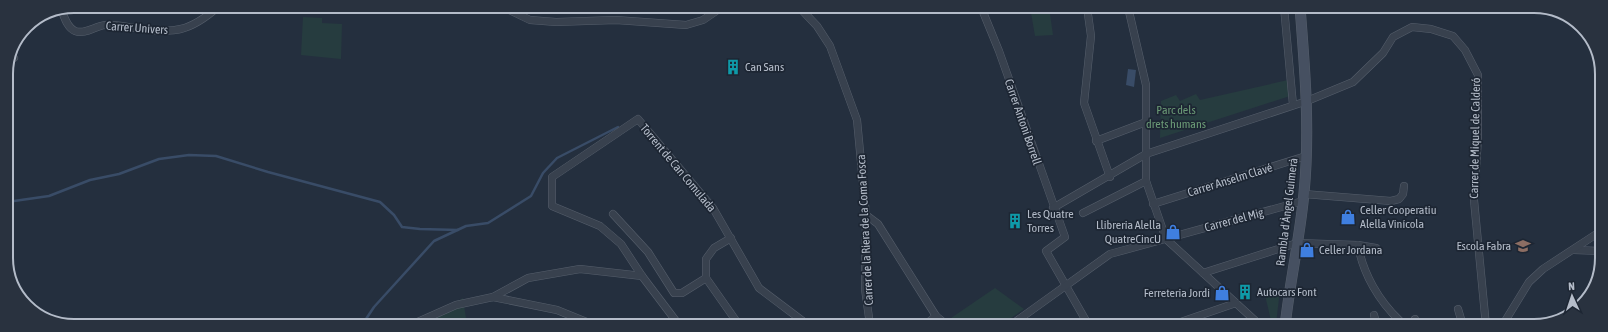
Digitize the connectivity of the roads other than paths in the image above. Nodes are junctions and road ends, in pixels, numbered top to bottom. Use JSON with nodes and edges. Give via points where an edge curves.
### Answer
{"nodes":[{"id":1,"x":211,"y":13,"type":"edge"},
{"id":2,"x":516,"y":13,"type":"edge"},
{"id":3,"x":713,"y":13,"type":"edge"},
{"id":4,"x":805,"y":13,"type":"edge"},
{"id":5,"x":983,"y":13,"type":"edge"},
{"id":6,"x":1088,"y":13,"type":"edge"},
{"id":7,"x":1129,"y":13,"type":"edge"},
{"id":8,"x":1285,"y":13,"type":"edge"},
{"id":9,"x":1300,"y":13,"type":"edge"},
{"id":10,"x":63,"y":14,"type":"edge"},
{"id":11,"x":1307,"y":101,"type":"junction"},
{"id":12,"x":1293,"y":105,"type":"junction"},
{"id":13,"x":1146,"y":122,"type":"junction"},
{"id":14,"x":1096,"y":141,"type":"junction"},
{"id":15,"x":1146,"y":154,"type":"junction"},
{"id":16,"x":1306,"y":156,"type":"junction"},
{"id":17,"x":1110,"y":177,"type":"junction"},
{"id":18,"x":1146,"y":180,"type":"junction"},
{"id":19,"x":1404,"y":186,"type":"dead end"},
{"id":20,"x":1304,"y":198,"type":"junction"},
{"id":21,"x":1153,"y":204,"type":"junction"},
{"id":22,"x":1053,"y":208,"type":"junction"},
{"id":23,"x":1083,"y":213,"type":"dead end"},
{"id":24,"x":613,"y":214,"type":"dead end"},
{"id":25,"x":866,"y":215,"type":"junction"},
{"id":26,"x":1595,"y":235,"type":"edge"},
{"id":27,"x":731,"y":238,"type":"junction"},
{"id":28,"x":1166,"y":239,"type":"junction"},
{"id":29,"x":1297,"y":243,"type":"junction"},
{"id":30,"x":1358,"y":245,"type":"junction"},
{"id":31,"x":1376,"y":248,"type":"dead end"},
{"id":32,"x":1574,"y":250,"type":"junction"},
{"id":33,"x":1595,"y":251,"type":"edge"},
{"id":34,"x":1203,"y":273,"type":"junction"},
{"id":35,"x":642,"y":276,"type":"junction"},
{"id":36,"x":706,"y":278,"type":"junction"},
{"id":37,"x":1066,"y":286,"type":"junction"},
{"id":38,"x":493,"y":297,"type":"junction"},
{"id":39,"x":1236,"y":303,"type":"junction"},
{"id":40,"x":1458,"y":309,"type":"dead end"},
{"id":41,"x":1374,"y":314,"type":"dead end"},
{"id":42,"x":936,"y":316,"type":"junction"},
{"id":43,"x":424,"y":319,"type":"edge"},
{"id":44,"x":579,"y":319,"type":"edge"},
{"id":45,"x":674,"y":319,"type":"edge"},
{"id":46,"x":734,"y":319,"type":"edge"},
{"id":47,"x":800,"y":319,"type":"edge"},
{"id":48,"x":869,"y":319,"type":"edge"},
{"id":49,"x":932,"y":319,"type":"edge"},
{"id":50,"x":940,"y":319,"type":"edge"},
{"id":51,"x":1021,"y":319,"type":"edge"},
{"id":52,"x":1086,"y":319,"type":"edge"},
{"id":53,"x":1189,"y":319,"type":"edge"},
{"id":54,"x":1253,"y":319,"type":"edge"},
{"id":55,"x":1287,"y":319,"type":"edge"},
{"id":56,"x":1375,"y":319,"type":"edge"},
{"id":57,"x":1398,"y":319,"type":"edge"},
{"id":58,"x":1460,"y":319,"type":"edge"},
{"id":59,"x":1485,"y":319,"type":"edge"},
{"id":60,"x":1506,"y":319,"type":"edge"}],
"edges":[{"from":1,"to":10,"type":"street","name":"Carrer Univers","via":[[192,26],[167,31],[116,25],[97,26],[84,32],[75,31],[67,24]]},
{"from":2,"to":3,"type":"street","via":[[530,20],[556,22],[616,20],[686,25],[703,20]]},
{"from":4,"to":25,"type":"street","name":"Carrer de la Riera de la Coma Fosca","via":[[830,46],[857,120]]},
{"from":5,"to":22,"type":"street","name":"Carrer Antoni Borrell"},
{"from":6,"to":14,"type":"street","via":[[1091,36],[1084,103]]},
{"from":7,"to":13,"type":"street","via":[[1146,84]]},
{"from":8,"to":12,"type":"street"},
{"from":9,"to":11,"type":"main road","name":"Rambla d'Àngel Guimerà"},
{"from":11,"to":12,"type":"street","name":"Carrer de Miquel de Calderó"},
{"from":11,"to":16,"type":"main road","name":"Rambla d'Àngel Guimerà"},
{"from":11,"to":59,"type":"street","name":"Carrer de Miquel de Calderó","via":[[1353,82],[1383,53],[1393,37],[1412,27],[1431,29],[1453,36],[1465,50],[1478,75],[1478,138],[1474,200]]},
{"from":12,"to":15,"type":"street","name":"Carrer de Miquel de Calderó"},
{"from":13,"to":14,"type":"street"},
{"from":13,"to":15,"type":"street"},
{"from":14,"to":17,"type":"street"},
{"from":15,"to":17,"type":"street","name":"Carrer de Miquel de Calderó"},
{"from":15,"to":18,"type":"street"},
{"from":16,"to":20,"type":"main road","name":"Rambla d'Àngel Guimerà"},
{"from":16,"to":21,"type":"street","name":"Carrer Anselm Clavé"},
{"from":17,"to":22,"type":"street","name":"Carrer de Miquel de Calderó"},
{"from":18,"to":21,"type":"street"},
{"from":18,"to":23,"type":"street"},
{"from":19,"to":20,"type":"street","via":[[1399,199],[1391,201]]},
{"from":20,"to":28,"type":"street","name":"Carrer del Mig"},
{"from":20,"to":29,"type":"main road","name":"Rambla d'Àngel Guimerà"},
{"from":21,"to":28,"type":"street"},
{"from":22,"to":37,"type":"street","name":"Carrer Antoni Borrell","via":[[1065,237],[1046,251]]},
{"from":24,"to":36,"type":"street","via":[[648,252],[674,292],[682,293]]},
{"from":25,"to":42,"type":"street","via":[[878,224]]},
{"from":25,"to":48,"type":"street","name":"Carrer de la Riera de la Coma Fosca","via":[[865,289]]},
{"from":26,"to":32,"type":"street"},
{"from":27,"to":35,"type":"street","name":"Torrent de Can Comulada","via":[[713,208],[638,119],[552,176],[552,206],[600,226],[620,244]]},
{"from":27,"to":36,"type":"street","via":[[714,248],[706,258]]},
{"from":27,"to":47,"type":"street","name":"Torrent de Can Comulada","via":[[759,288]]},
{"from":28,"to":34,"type":"street"},
{"from":28,"to":37,"type":"street","name":"Carrer del Mig","via":[[1110,254]]},
{"from":29,"to":30,"type":"street"},
{"from":29,"to":34,"type":"street"},
{"from":29,"to":55,"type":"main road","name":"Rambla d'Àngel Guimerà"},
{"from":30,"to":31,"type":"street"},
{"from":30,"to":57,"type":"street","via":[[1367,276],[1384,303]]},
{"from":32,"to":33,"type":"street"},
{"from":32,"to":60,"type":"street","via":[[1543,269],[1529,282]]},
{"from":34,"to":39,"type":"street"},
{"from":35,"to":38,"type":"street","via":[[580,269],[528,278]]},
{"from":35,"to":45,"type":"street"},
{"from":36,"to":46,"type":"street"},
{"from":37,"to":51,"type":"street","name":"Carrer del Mig"},
{"from":37,"to":52,"type":"street"},
{"from":38,"to":43,"type":"street","via":[[456,305]]},
{"from":38,"to":44,"type":"street","via":[[557,310]]},
{"from":39,"to":53,"type":"street"},
{"from":39,"to":54,"type":"street"},
{"from":40,"to":58,"type":"street"},
{"from":41,"to":56,"type":"street"},
{"from":42,"to":49,"type":"street"},
{"from":42,"to":50,"type":"street"}]}
